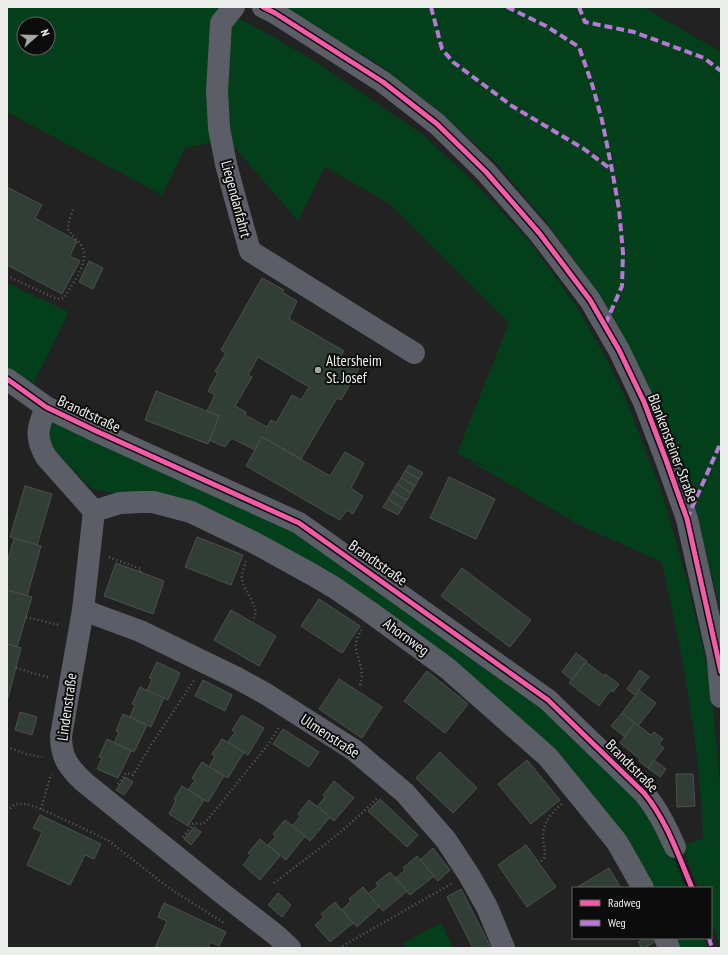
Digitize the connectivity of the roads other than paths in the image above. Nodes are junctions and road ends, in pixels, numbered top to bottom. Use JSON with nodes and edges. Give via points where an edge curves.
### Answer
{"nodes":[{"id":1,"x":234,"y":7,"type":"edge"},
{"id":2,"x":263,"y":7,"type":"edge"},
{"id":3,"x":414,"y":353,"type":"dead end"},
{"id":4,"x":7,"y":380,"type":"edge"},
{"id":5,"x":46,"y":407,"type":"junction"},
{"id":6,"x":94,"y":511,"type":"junction"},
{"id":7,"x":81,"y":619,"type":"junction"},
{"id":8,"x":720,"y":666,"type":"edge"},
{"id":9,"x":721,"y":697,"type":"edge"},
{"id":10,"x":675,"y":847,"type":"dead end"},
{"id":11,"x":642,"y":887,"type":"edge"},
{"id":12,"x":290,"y":948,"type":"edge"},
{"id":13,"x":504,"y":948,"type":"edge"}],
"edges":[{"from":1,"to":3,"type":"street","name":"Liegendanfahrt","via":[[222,23],[217,91],[219,128],[229,178],[250,251]]},
{"from":2,"to":8,"type":"main road","name":"Blankensteiner Straße","via":[[383,82],[437,124],[486,172],[540,234],[590,300],[619,350],[644,402],[687,519]]},
{"from":4,"to":5,"type":"street","name":"Brandtstraße"},
{"from":5,"to":6,"type":"street","via":[[38,427],[42,450]]},
{"from":5,"to":10,"type":"street","name":"Brandtstraße","via":[[299,522],[345,554],[548,700],[644,793],[663,820]]},
{"from":6,"to":7,"type":"street","name":"Lindenstraße"},
{"from":6,"to":11,"type":"street","name":"Ahornweg","via":[[120,503],[153,502],[191,512],[253,542],[335,588],[448,668],[548,758],[616,842]]},
{"from":7,"to":12,"type":"street","name":"Lindenstraße","via":[[61,736],[64,755],[73,772]]},
{"from":7,"to":13,"type":"street","name":"Ulmenstraße","via":[[140,631],[266,694],[354,750],[404,793],[446,840],[487,907]]},
{"from":8,"to":9,"type":"main road","name":"Blankensteiner Straße"}]}
